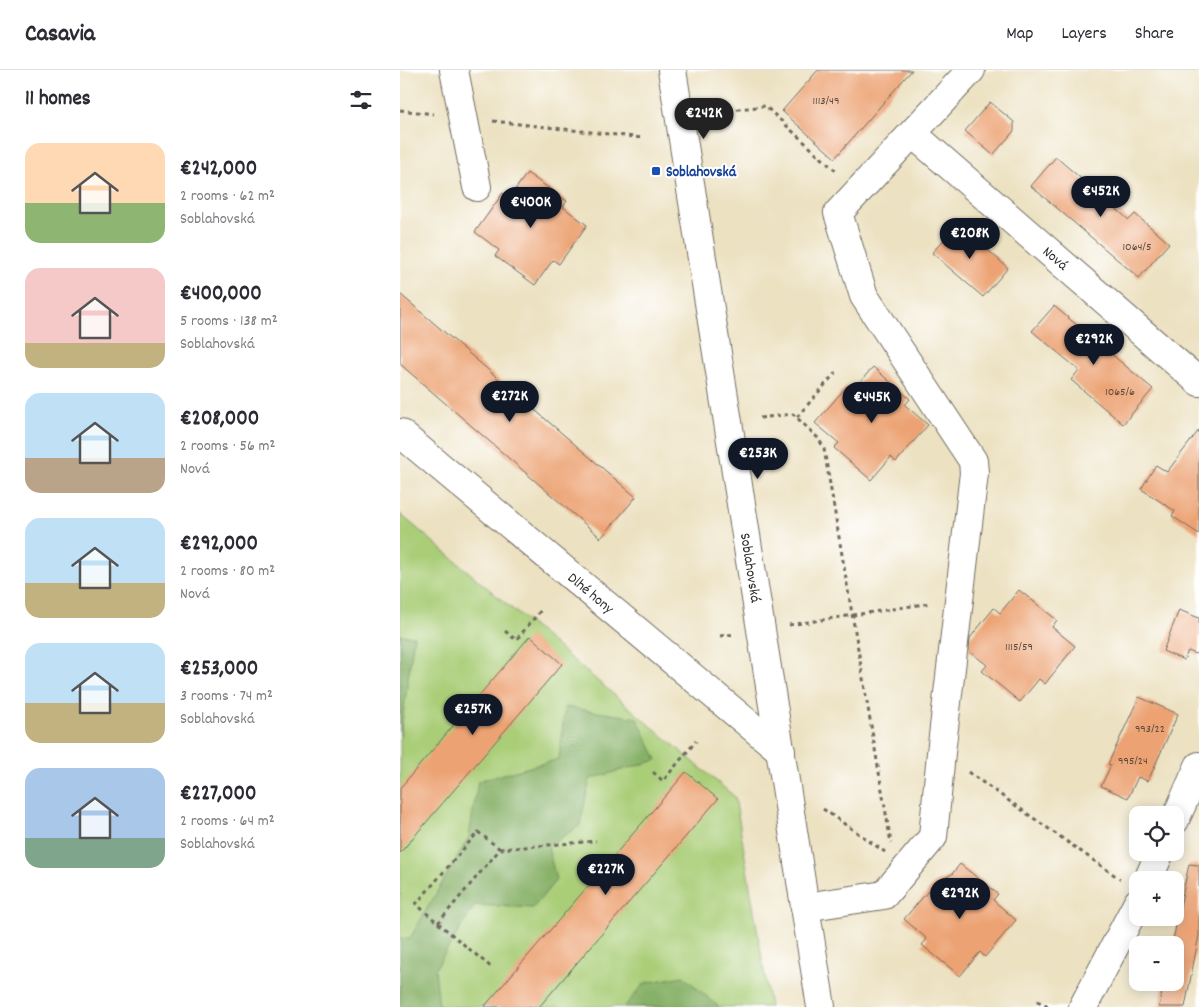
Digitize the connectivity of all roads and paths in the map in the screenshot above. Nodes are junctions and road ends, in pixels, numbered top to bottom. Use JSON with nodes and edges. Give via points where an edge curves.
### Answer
{"nodes":[{"id":1,"x":454,"y":70,"type":"edge"},
{"id":2,"x":672,"y":70,"type":"edge"},
{"id":3,"x":970,"y":70,"type":"edge"},
{"id":4,"x":400,"y":110,"type":"edge"},
{"id":5,"x":713,"y":112,"type":"dead end"},
{"id":6,"x":464,"y":118,"type":"junction"},
{"id":7,"x":913,"y":134,"type":"junction"},
{"id":8,"x":643,"y":138,"type":"dead end"},
{"id":9,"x":477,"y":186,"type":"dead end"},
{"id":10,"x":858,"y":192,"type":"junction"},
{"id":11,"x":836,"y":372,"type":"dead end"},
{"id":12,"x":1199,"y":382,"type":"edge"},
{"id":13,"x":797,"y":417,"type":"junction"},
{"id":14,"x":760,"y":418,"type":"dead end"},
{"id":15,"x":400,"y":433,"type":"edge"},
{"id":16,"x":960,"y":598,"type":"junction"},
{"id":17,"x":542,"y":610,"type":"dead end"},
{"id":18,"x":851,"y":615,"type":"junction"},
{"id":19,"x":785,"y":626,"type":"dead end"},
{"id":20,"x":505,"y":631,"type":"dead end"},
{"id":21,"x":735,"y":634,"type":"dead end"},
{"id":22,"x":720,"y":636,"type":"dead end"},
{"id":23,"x":696,"y":741,"type":"dead end"},
{"id":24,"x":781,"y":751,"type":"junction"},
{"id":25,"x":941,"y":753,"type":"junction"},
{"id":26,"x":1199,"y":766,"type":"edge"},
{"id":27,"x":653,"y":772,"type":"dead end"},
{"id":28,"x":1181,"y":806,"type":"edge"},
{"id":29,"x":823,"y":809,"type":"dead end"},
{"id":30,"x":596,"y":841,"type":"dead end"},
{"id":31,"x":500,"y":849,"type":"junction"},
{"id":32,"x":1152,"y":861,"type":"edge"},
{"id":33,"x":899,"y":864,"type":"junction"},
{"id":34,"x":1143,"y":871,"type":"edge"},
{"id":35,"x":1129,"y":876,"type":"edge"},
{"id":36,"x":805,"y":907,"type":"junction"},
{"id":37,"x":1129,"y":919,"type":"edge"},
{"id":38,"x":438,"y":923,"type":"junction"},
{"id":39,"x":492,"y":968,"type":"dead end"},
{"id":40,"x":1037,"y":1001,"type":"dead end"},
{"id":41,"x":820,"y":1007,"type":"edge"},
{"id":42,"x":1050,"y":1007,"type":"edge"},
{"id":43,"x":1083,"y":1007,"type":"edge"}],
"edges":[{"from":1,"to":6,"type":"street"},
{"from":2,"to":24,"type":"street","name":"Soblahovská"},
{"from":3,"to":7,"type":"street"},
{"from":4,"to":6,"type":"path"},
{"from":5,"to":10,"type":"path","via":[[765,106]]},
{"from":6,"to":8,"type":"path"},
{"from":6,"to":9,"type":"street"},
{"from":7,"to":10,"type":"street"},
{"from":7,"to":12,"type":"street","name":"Nová"},
{"from":10,"to":16,"type":"street","via":[[838,213],[864,296],[973,461]]},
{"from":11,"to":13,"type":"path"},
{"from":13,"to":14,"type":"path","via":[[793,414]]},
{"from":13,"to":18,"type":"path","via":[[819,439],[824,449]]},
{"from":15,"to":24,"type":"street","name":"Dlhé hony"},
{"from":16,"to":18,"type":"path"},
{"from":16,"to":25,"type":"street"},
{"from":17,"to":20,"type":"path","via":[[516,640]]},
{"from":18,"to":19,"type":"path"},
{"from":18,"to":33,"type":"path"},
{"from":21,"to":22,"type":"path"},
{"from":23,"to":27,"type":"path","via":[[663,781]]},
{"from":24,"to":36,"type":"street","name":"Soblahovská"},
{"from":25,"to":33,"type":"street","via":[[933,837]]},
{"from":25,"to":35,"type":"path"},
{"from":26,"to":28,"type":"street"},
{"from":29,"to":33,"type":"path"},
{"from":30,"to":31,"type":"path"},
{"from":31,"to":38,"type":"path"},
{"from":31,"to":38,"type":"path","via":[[478,832],[416,904]]},
{"from":32,"to":34,"type":"street"},
{"from":33,"to":36,"type":"street","via":[[884,895]]},
{"from":36,"to":41,"type":"street","name":"Soblahovská"},
{"from":37,"to":43,"type":"street"},
{"from":38,"to":39,"type":"path"},
{"from":40,"to":42,"type":"path"}]}
